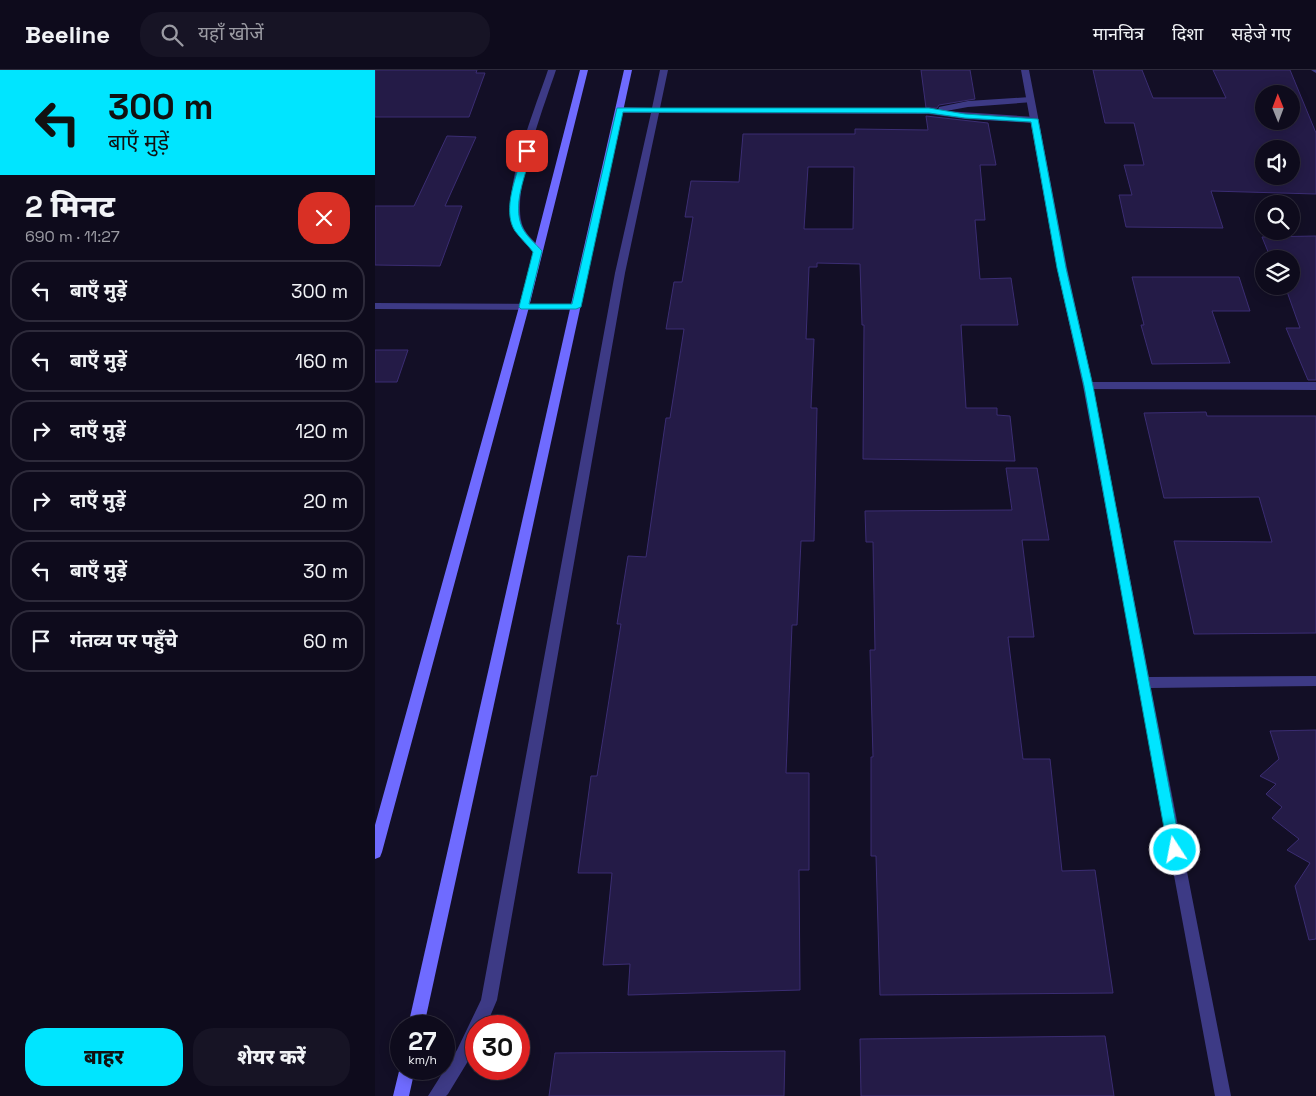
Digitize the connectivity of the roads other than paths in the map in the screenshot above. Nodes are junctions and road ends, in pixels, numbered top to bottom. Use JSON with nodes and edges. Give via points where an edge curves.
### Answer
{"nodes":[{"id":1,"x":552,"y":70,"type":"edge"},
{"id":2,"x":584,"y":70,"type":"edge"},
{"id":3,"x":628,"y":70,"type":"edge"},
{"id":4,"x":664,"y":70,"type":"edge"},
{"id":5,"x":1025,"y":70,"type":"edge"},
{"id":6,"x":1029,"y":100,"type":"junction"},
{"id":7,"x":619,"y":110,"type":"junction"},
{"id":8,"x":657,"y":110,"type":"junction"},
{"id":9,"x":929,"y":111,"type":"junction"},
{"id":10,"x":1035,"y":120,"type":"junction"},
{"id":11,"x":538,"y":251,"type":"junction"},
{"id":12,"x":375,"y":306,"type":"edge"},
{"id":13,"x":524,"y":307,"type":"junction"},
{"id":14,"x":576,"y":307,"type":"junction"},
{"id":15,"x":1089,"y":386,"type":"junction"},
{"id":16,"x":1316,"y":386,"type":"edge"},
{"id":17,"x":1316,"y":681,"type":"edge"},
{"id":18,"x":1145,"y":683,"type":"junction"},
{"id":19,"x":375,"y":852,"type":"edge"},
{"id":20,"x":418,"y":1015,"type":"edge"},
{"id":21,"x":483,"y":1015,"type":"edge"},
{"id":22,"x":465,"y":1053,"type":"edge"},
{"id":23,"x":405,"y":1080,"type":"edge"},
{"id":24,"x":401,"y":1096,"type":"edge"},
{"id":25,"x":436,"y":1096,"type":"edge"},
{"id":26,"x":1223,"y":1096,"type":"edge"}],
"edges":[{"from":1,"to":11,"type":"street","via":[[514,204],[519,230]]},
{"from":2,"to":11,"type":"main road"},
{"from":3,"to":7,"type":"main road"},
{"from":4,"to":8,"type":"street"},
{"from":5,"to":6,"type":"street"},
{"from":6,"to":9,"type":"street","via":[[968,104]]},
{"from":6,"to":10,"type":"street"},
{"from":7,"to":8,"type":"street"},
{"from":7,"to":14,"type":"main road"},
{"from":8,"to":9,"type":"street"},
{"from":8,"to":21,"type":"street","via":[[620,274],[489,1000]]},
{"from":9,"to":10,"type":"street"},
{"from":10,"to":15,"type":"street","via":[[1062,268]]},
{"from":11,"to":13,"type":"main road"},
{"from":12,"to":13,"type":"street"},
{"from":13,"to":14,"type":"street"},
{"from":13,"to":19,"type":"main road"},
{"from":14,"to":20,"type":"main road"},
{"from":15,"to":16,"type":"street"},
{"from":15,"to":18,"type":"street"},
{"from":17,"to":18,"type":"street"},
{"from":18,"to":26,"type":"street"},
{"from":22,"to":25,"type":"street"},
{"from":23,"to":24,"type":"main road"}]}
